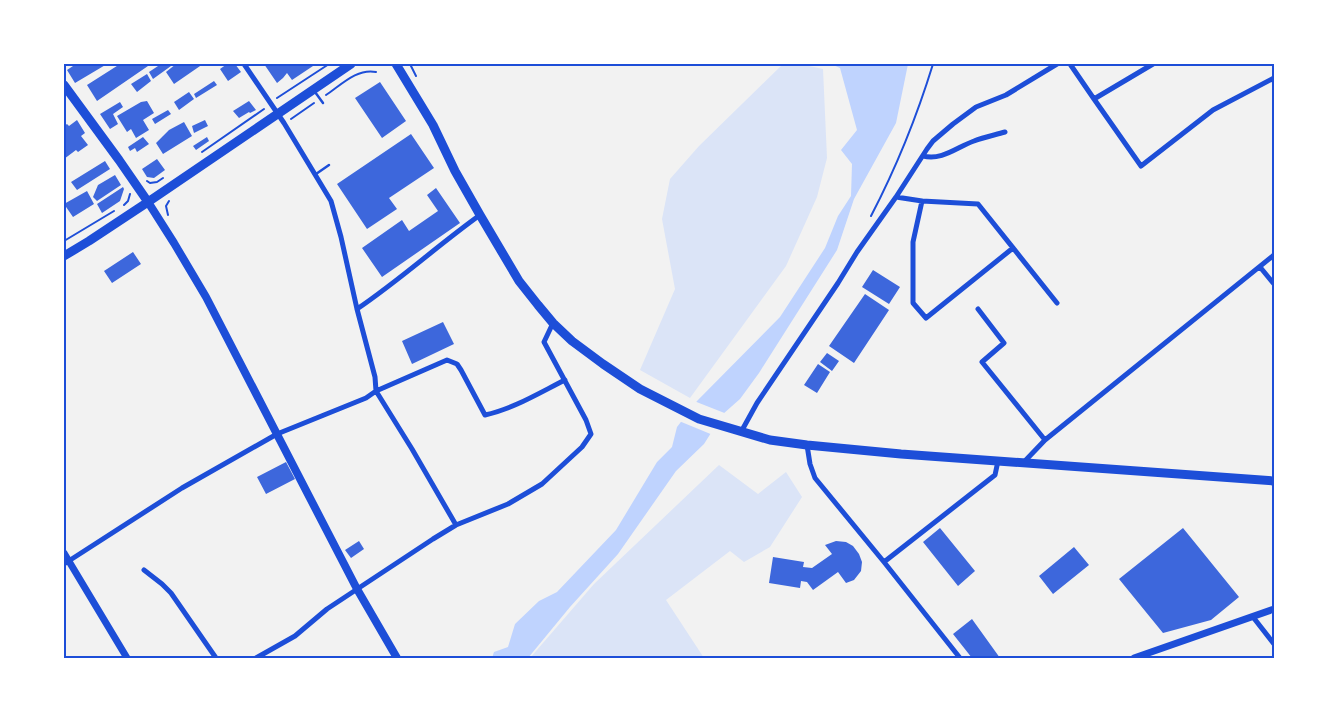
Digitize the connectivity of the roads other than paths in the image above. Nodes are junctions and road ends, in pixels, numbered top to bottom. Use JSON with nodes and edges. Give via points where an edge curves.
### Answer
{"nodes":[{"id":1,"x":244,"y":64,"type":"edge"},
{"id":2,"x":351,"y":64,"type":"edge"},
{"id":3,"x":396,"y":64,"type":"edge"},
{"id":4,"x":1057,"y":64,"type":"edge"},
{"id":5,"x":1070,"y":64,"type":"edge"},
{"id":6,"x":1153,"y":64,"type":"edge"},
{"id":7,"x":1274,"y":78,"type":"edge"},
{"id":8,"x":64,"y":85,"type":"edge"},
{"id":9,"x":314,"y":90,"type":"junction"},
{"id":10,"x":1094,"y":99,"type":"junction"},
{"id":11,"x":323,"y":103,"type":"dead end"},
{"id":12,"x":277,"y":113,"type":"junction"},
{"id":13,"x":1005,"y":132,"type":"dead end"},
{"id":14,"x":923,"y":156,"type":"junction"},
{"id":15,"x":329,"y":165,"type":"dead end"},
{"id":16,"x":315,"y":174,"type":"junction"},
{"id":17,"x":896,"y":198,"type":"junction"},
{"id":18,"x":922,"y":201,"type":"junction"},
{"id":19,"x":148,"y":202,"type":"junction"},
{"id":20,"x":480,"y":216,"type":"junction"},
{"id":21,"x":1013,"y":248,"type":"junction"},
{"id":22,"x":1274,"y":255,"type":"edge"},
{"id":23,"x":64,"y":256,"type":"edge"},
{"id":24,"x":1260,"y":266,"type":"junction"},
{"id":25,"x":1274,"y":284,"type":"edge"},
{"id":26,"x":1057,"y":303,"type":"dead end"},
{"id":27,"x":357,"y":309,"type":"junction"},
{"id":28,"x":978,"y":309,"type":"dead end"},
{"id":29,"x":553,"y":323,"type":"junction"},
{"id":30,"x":565,"y":380,"type":"junction"},
{"id":31,"x":376,"y":391,"type":"junction"},
{"id":32,"x":737,"y":431,"type":"junction"},
{"id":33,"x":277,"y":434,"type":"junction"},
{"id":34,"x":1045,"y":440,"type":"junction"},
{"id":35,"x":807,"y":445,"type":"junction"},
{"id":36,"x":998,"y":461,"type":"junction"},
{"id":37,"x":1023,"y":463,"type":"junction"},
{"id":38,"x":1274,"y":481,"type":"edge"},
{"id":39,"x":456,"y":525,"type":"junction"},
{"id":40,"x":64,"y":553,"type":"edge"},
{"id":41,"x":66,"y":562,"type":"edge"},
{"id":42,"x":884,"y":562,"type":"junction"},
{"id":43,"x":144,"y":570,"type":"dead end"},
{"id":44,"x":357,"y":588,"type":"junction"},
{"id":45,"x":1274,"y":609,"type":"edge"},
{"id":46,"x":1253,"y":617,"type":"junction"},
{"id":47,"x":1274,"y":644,"type":"edge"},
{"id":48,"x":127,"y":658,"type":"edge"},
{"id":49,"x":216,"y":658,"type":"edge"},
{"id":50,"x":256,"y":658,"type":"edge"},
{"id":51,"x":398,"y":658,"type":"edge"},
{"id":52,"x":960,"y":658,"type":"edge"},
{"id":53,"x":1134,"y":658,"type":"edge"}],
"edges":[{"from":1,"to":12,"type":"street"},
{"from":2,"to":9,"type":"main road"},
{"from":3,"to":20,"type":"main road"},
{"from":4,"to":14,"type":"street","via":[[1006,95],[976,107],[934,141]]},
{"from":5,"to":10,"type":"street"},
{"from":6,"to":10,"type":"street"},
{"from":7,"to":10,"type":"street","via":[[1213,110],[1141,166]]},
{"from":8,"to":19,"type":"main road"},
{"from":9,"to":11,"type":"lane"},
{"from":9,"to":12,"type":"main road"},
{"from":12,"to":16,"type":"street"},
{"from":12,"to":19,"type":"main road"},
{"from":13,"to":14,"type":"street","via":[[974,141],[941,157]]},
{"from":14,"to":17,"type":"street"},
{"from":15,"to":16,"type":"lane"},
{"from":16,"to":27,"type":"street","via":[[331,201]]},
{"from":17,"to":18,"type":"street"},
{"from":17,"to":32,"type":"street"},
{"from":18,"to":21,"type":"street","via":[[978,204]]},
{"from":18,"to":21,"type":"street","via":[[913,242],[913,303],[926,318]]},
{"from":19,"to":23,"type":"main road"},
{"from":19,"to":33,"type":"main road","via":[[206,297]]},
{"from":20,"to":27,"type":"street"},
{"from":20,"to":29,"type":"main road","via":[[519,281]]},
{"from":21,"to":26,"type":"street"},
{"from":22,"to":24,"type":"street"},
{"from":24,"to":25,"type":"street"},
{"from":24,"to":34,"type":"street"},
{"from":27,"to":31,"type":"street"},
{"from":28,"to":34,"type":"street","via":[[1004,343],[982,362]]},
{"from":29,"to":30,"type":"street","via":[[544,342]]},
{"from":29,"to":32,"type":"main road","via":[[603,364],[656,399],[699,419]]},
{"from":30,"to":31,"type":"street","via":[[485,415],[461,370],[447,360]]},
{"from":30,"to":39,"type":"street","via":[[591,434],[582,447],[549,478],[525,494]]},
{"from":31,"to":33,"type":"street"},
{"from":31,"to":39,"type":"street"},
{"from":32,"to":35,"type":"main road"},
{"from":33,"to":41,"type":"street","via":[[182,488]]},
{"from":33,"to":44,"type":"main road"},
{"from":34,"to":37,"type":"street"},
{"from":35,"to":36,"type":"main road"},
{"from":35,"to":42,"type":"street","via":[[815,478]]},
{"from":36,"to":37,"type":"main road"},
{"from":36,"to":42,"type":"street","via":[[996,475]]},
{"from":37,"to":38,"type":"main road"},
{"from":39,"to":44,"type":"street"},
{"from":40,"to":41,"type":"street"},
{"from":41,"to":48,"type":"street"},
{"from":42,"to":52,"type":"street"},
{"from":43,"to":49,"type":"street","via":[[171,593]]},
{"from":44,"to":50,"type":"street","via":[[327,608],[295,636]]},
{"from":44,"to":51,"type":"main road"},
{"from":45,"to":46,"type":"street"},
{"from":46,"to":47,"type":"street"},
{"from":46,"to":53,"type":"street"}]}
